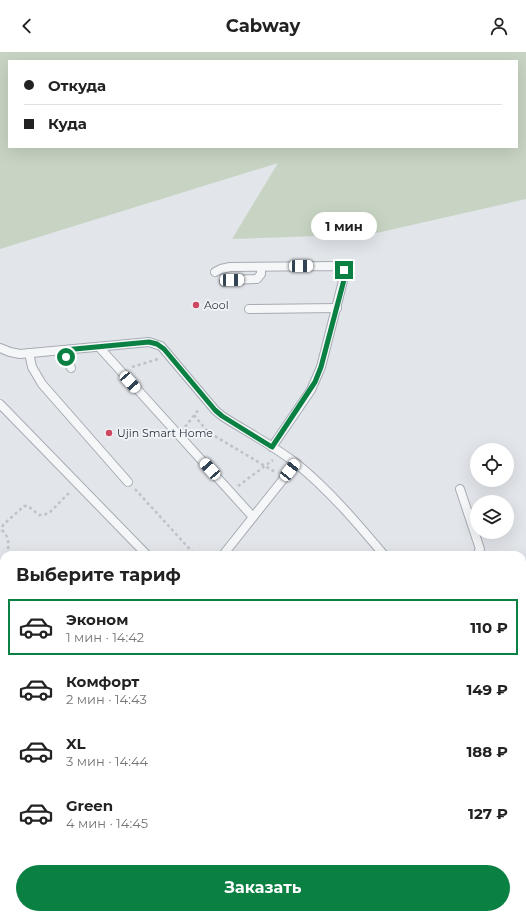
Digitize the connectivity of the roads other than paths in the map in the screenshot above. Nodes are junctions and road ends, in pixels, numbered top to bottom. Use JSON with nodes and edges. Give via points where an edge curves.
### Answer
{"nodes":[{"id":1,"x":261,"y":267,"type":"junction"},
{"id":2,"x":215,"y":272,"type":"dead end"},
{"id":3,"x":224,"y":282,"type":"dead end"},
{"id":4,"x":337,"y":308,"type":"junction"},
{"id":5,"x":249,"y":309,"type":"dead end"},
{"id":6,"x":99,"y":347,"type":"junction"},
{"id":7,"x":0,"y":348,"type":"edge"},
{"id":8,"x":64,"y":350,"type":"junction"},
{"id":9,"x":29,"y":353,"type":"junction"},
{"id":10,"x":70,"y":368,"type":"dead end"},
{"id":11,"x":0,"y":404,"type":"edge"},
{"id":12,"x":272,"y":447,"type":"junction"},
{"id":13,"x":296,"y":463,"type":"junction"},
{"id":14,"x":128,"y":482,"type":"road end"},
{"id":15,"x":460,"y":489,"type":"dead end"},
{"id":16,"x":253,"y":517,"type":"junction"},
{"id":17,"x":143,"y":551,"type":"edge"},
{"id":18,"x":226,"y":551,"type":"edge"},
{"id":19,"x":381,"y":551,"type":"edge"},
{"id":20,"x":479,"y":551,"type":"edge"}],
"edges":[{"from":1,"to":2,"type":"lane","via":[[227,268]]},
{"from":1,"to":3,"type":"lane","via":[[261,274],[256,279]]},
{"from":1,"to":4,"type":"lane","via":[[340,266],[345,276]]},
{"from":4,"to":5,"type":"lane"},
{"from":4,"to":12,"type":"lane","via":[[315,382]]},
{"from":6,"to":8,"type":"lane"},
{"from":6,"to":12,"type":"lane","via":[[153,343],[161,346],[222,416]]},
{"from":6,"to":16,"type":"lane"},
{"from":7,"to":9,"type":"lane","via":[[14,353]]},
{"from":8,"to":9,"type":"lane"},
{"from":8,"to":10,"type":"lane"},
{"from":9,"to":14,"type":"lane","via":[[32,367],[42,384]]},
{"from":11,"to":17,"type":"lane"},
{"from":12,"to":13,"type":"lane"},
{"from":13,"to":16,"type":"lane"},
{"from":13,"to":19,"type":"lane","via":[[346,511]]},
{"from":15,"to":20,"type":"lane"},
{"from":16,"to":18,"type":"lane"}]}
